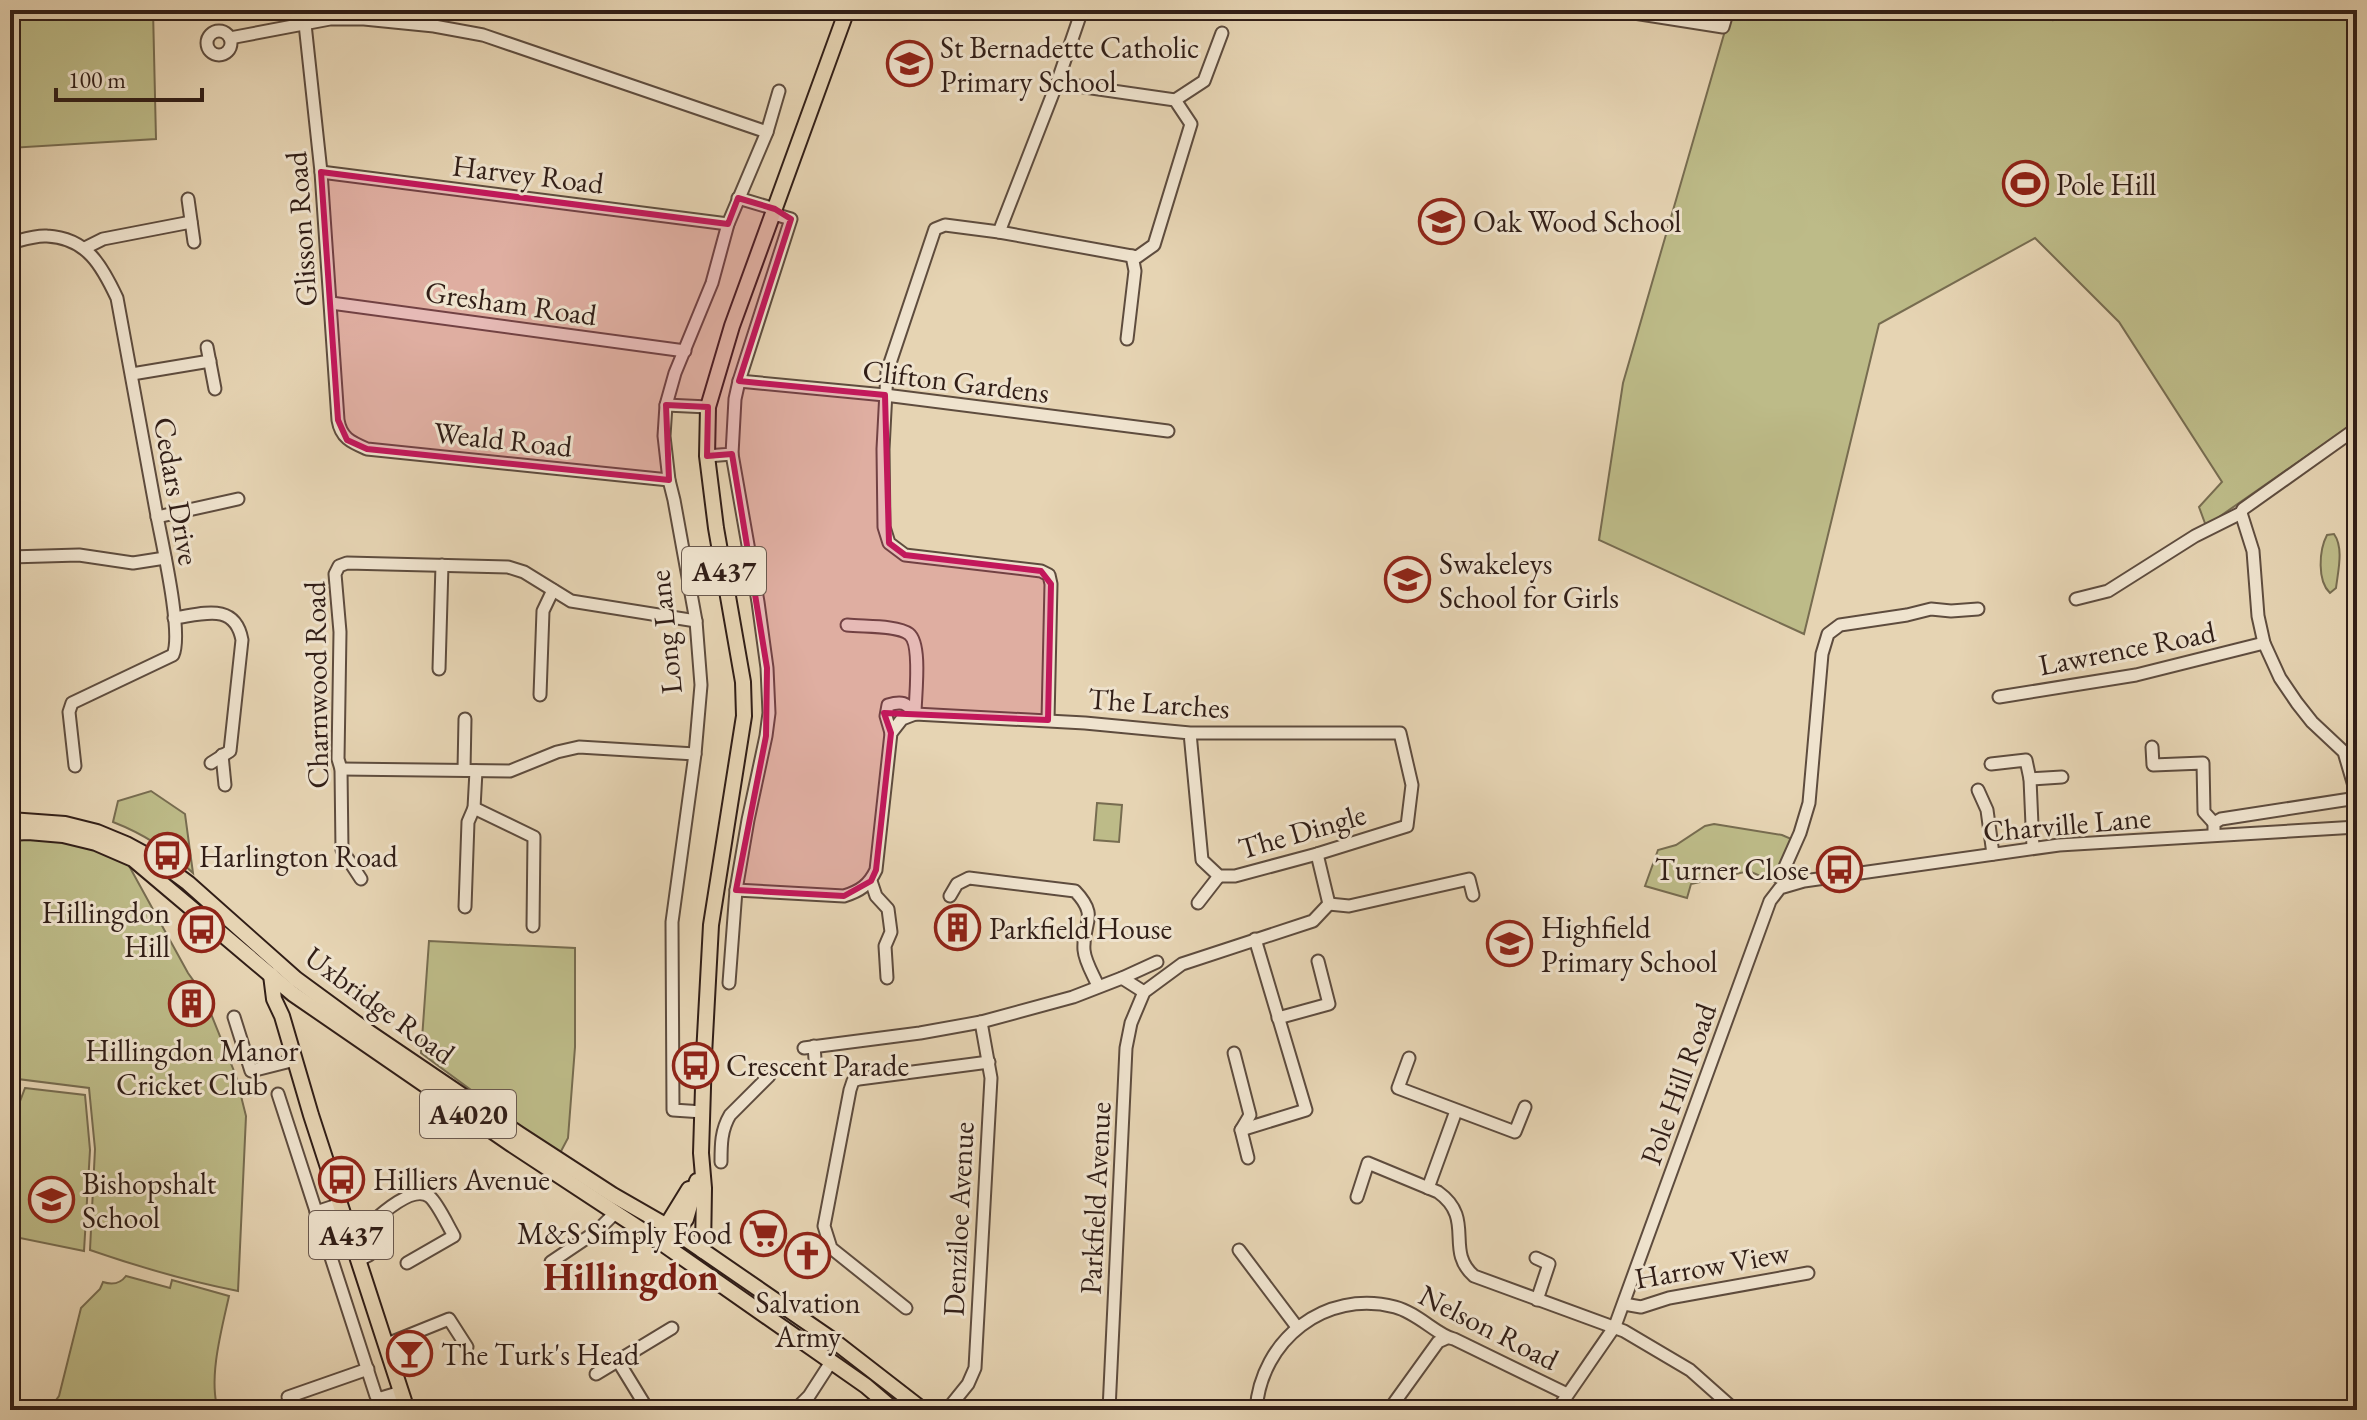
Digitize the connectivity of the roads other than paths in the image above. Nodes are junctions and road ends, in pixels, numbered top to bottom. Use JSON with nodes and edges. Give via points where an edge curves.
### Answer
{"nodes":[{"id":1,"x":847,"y":10,"type":"edge"},
{"id":2,"x":1082,"y":10,"type":"edge"},
{"id":3,"x":1615,"y":10,"type":"edge"},
{"id":4,"x":1728,"y":10,"type":"edge"},
{"id":5,"x":305,"y":24,"type":"junction"},
{"id":6,"x":1222,"y":33,"type":"dead end"},
{"id":7,"x":230,"y":38,"type":"dead end"},
{"id":8,"x":1057,"y":83,"type":"junction"},
{"id":9,"x":779,"y":91,"type":"dead end"},
{"id":10,"x":1175,"y":100,"type":"junction"},
{"id":11,"x":767,"y":132,"type":"junction"},
{"id":12,"x":321,"y":172,"type":"junction"},
{"id":13,"x":738,"y":198,"type":"junction"},
{"id":14,"x":188,"y":199,"type":"dead end"},
{"id":15,"x":942,"y":211,"type":"dead end"},
{"id":16,"x":774,"y":212,"type":"junction"},
{"id":17,"x":191,"y":222,"type":"junction"},
{"id":18,"x":728,"y":224,"type":"junction"},
{"id":19,"x":945,"y":225,"type":"junction"},
{"id":20,"x":999,"y":232,"type":"junction"},
{"id":21,"x":194,"y":242,"type":"dead end"},
{"id":22,"x":10,"y":243,"type":"edge"},
{"id":23,"x":85,"y":248,"type":"junction"},
{"id":24,"x":1132,"y":256,"type":"junction"},
{"id":25,"x":331,"y":303,"type":"junction"},
{"id":26,"x":1127,"y":339,"type":"dead end"},
{"id":27,"x":207,"y":347,"type":"dead end"},
{"id":28,"x":685,"y":351,"type":"junction"},
{"id":29,"x":210,"y":361,"type":"junction"},
{"id":30,"x":132,"y":374,"type":"junction"},
{"id":31,"x":739,"y":381,"type":"junction"},
{"id":32,"x":215,"y":389,"type":"dead end"},
{"id":33,"x":885,"y":395,"type":"junction"},
{"id":34,"x":666,"y":405,"type":"junction"},
{"id":35,"x":708,"y":407,"type":"junction"},
{"id":36,"x":2357,"y":428,"type":"edge"},
{"id":37,"x":340,"y":430,"type":"joint"},
{"id":38,"x":1168,"y":431,"type":"dead end"},
{"id":39,"x":732,"y":454,"type":"junction"},
{"id":40,"x":707,"y":456,"type":"junction"},
{"id":41,"x":669,"y":480,"type":"junction"},
{"id":42,"x":238,"y":499,"type":"dead end"},
{"id":43,"x":2241,"y":513,"type":"junction"},
{"id":44,"x":157,"y":517,"type":"junction"},
{"id":45,"x":10,"y":557,"type":"edge"},
{"id":46,"x":165,"y":558,"type":"junction"},
{"id":47,"x":442,"y":565,"type":"junction"},
{"id":48,"x":553,"y":590,"type":"junction"},
{"id":49,"x":2076,"y":599,"type":"dead end"},
{"id":50,"x":1978,"y":609,"type":"dead end"},
{"id":51,"x":174,"y":618,"type":"junction"},
{"id":52,"x":696,"y":621,"type":"junction"},
{"id":53,"x":847,"y":625,"type":"dead end"},
{"id":54,"x":2264,"y":643,"type":"junction"},
{"id":55,"x":439,"y":669,"type":"dead end"},
{"id":56,"x":540,"y":695,"type":"dead end"},
{"id":57,"x":1999,"y":697,"type":"dead end"},
{"id":58,"x":915,"y":714,"type":"junction"},
{"id":59,"x":465,"y":719,"type":"dead end"},
{"id":60,"x":1048,"y":720,"type":"junction"},
{"id":61,"x":891,"y":733,"type":"junction"},
{"id":62,"x":1190,"y":733,"type":"junction"},
{"id":63,"x":1400,"y":733,"type":"joint"},
{"id":64,"x":2152,"y":747,"type":"dead end"},
{"id":65,"x":695,"y":754,"type":"junction"},
{"id":66,"x":222,"y":755,"type":"junction"},
{"id":67,"x":211,"y":763,"type":"dead end"},
{"id":68,"x":1991,"y":764,"type":"dead end"},
{"id":69,"x":75,"y":766,"type":"dead end"},
{"id":70,"x":341,"y":769,"type":"junction"},
{"id":71,"x":470,"y":770,"type":"junction"},
{"id":72,"x":2062,"y":777,"type":"dead end"},
{"id":73,"x":2030,"y":779,"type":"junction"},
{"id":74,"x":225,"y":785,"type":"dead end"},
{"id":75,"x":1978,"y":790,"type":"dead end"},
{"id":76,"x":2357,"y":797,"type":"edge"},
{"id":77,"x":474,"y":808,"type":"junction"},
{"id":78,"x":10,"y":820,"type":"edge"},
{"id":79,"x":2357,"y":827,"type":"edge"},
{"id":80,"x":2214,"y":829,"type":"junction"},
{"id":81,"x":10,"y":833,"type":"edge"},
{"id":82,"x":2033,"y":848,"type":"junction"},
{"id":83,"x":1317,"y":854,"type":"junction"},
{"id":84,"x":1993,"y":854,"type":"junction"},
{"id":85,"x":1219,"y":876,"type":"junction"},
{"id":86,"x":361,"y":879,"type":"dead end"},
{"id":87,"x":871,"y":881,"type":"junction"},
{"id":88,"x":1783,"y":886,"type":"junction"},
{"id":89,"x":736,"y":890,"type":"junction"},
{"id":90,"x":1473,"y":895,"type":"dead end"},
{"id":91,"x":950,"y":896,"type":"dead end"},
{"id":92,"x":1198,"y":903,"type":"dead end"},
{"id":93,"x":1329,"y":904,"type":"junction"},
{"id":94,"x":465,"y":907,"type":"dead end"},
{"id":95,"x":533,"y":926,"type":"dead end"},
{"id":96,"x":1255,"y":939,"type":"junction"},
{"id":97,"x":1318,"y":961,"type":"dead end"},
{"id":98,"x":1157,"y":962,"type":"dead end"},
{"id":99,"x":271,"y":975,"type":"junction"},
{"id":100,"x":887,"y":978,"type":"dead end"},
{"id":101,"x":1122,"y":978,"type":"junction"},
{"id":102,"x":296,"y":979,"type":"junction"},
{"id":103,"x":729,"y":983,"type":"dead end"},
{"id":104,"x":1098,"y":986,"type":"junction"},
{"id":105,"x":1144,"y":992,"type":"junction"},
{"id":106,"x":293,"y":994,"type":"junction"},
{"id":107,"x":282,"y":1016,"type":"junction"},
{"id":108,"x":234,"y":1017,"type":"dead end"},
{"id":109,"x":1278,"y":1018,"type":"junction"},
{"id":110,"x":981,"y":1022,"type":"junction"},
{"id":111,"x":811,"y":1051,"type":"dead end"},
{"id":112,"x":1234,"y":1053,"type":"dead end"},
{"id":113,"x":1409,"y":1058,"type":"dead end"},
{"id":114,"x":295,"y":1060,"type":"junction"},
{"id":115,"x":989,"y":1062,"type":"junction"},
{"id":116,"x":769,"y":1076,"type":"dead end"},
{"id":117,"x":278,"y":1094,"type":"dead end"},
{"id":118,"x":1525,"y":1107,"type":"dead end"},
{"id":119,"x":1456,"y":1111,"type":"junction"},
{"id":120,"x":703,"y":1112,"type":"junction"},
{"id":121,"x":1241,"y":1130,"type":"junction"},
{"id":122,"x":721,"y":1143,"type":"junction"},
{"id":123,"x":701,"y":1152,"type":"junction"},
{"id":124,"x":1248,"y":1158,"type":"dead end"},
{"id":125,"x":721,"y":1162,"type":"dead end"},
{"id":126,"x":1428,"y":1188,"type":"junction"},
{"id":127,"x":1357,"y":1197,"type":"dead end"},
{"id":128,"x":340,"y":1204,"type":"junction"},
{"id":129,"x":316,"y":1212,"type":"junction"},
{"id":130,"x":615,"y":1213,"type":"junction"},
{"id":131,"x":672,"y":1229,"type":"junction"},
{"id":132,"x":660,"y":1242,"type":"junction"},
{"id":133,"x":1239,"y":1250,"type":"dead end"},
{"id":134,"x":703,"y":1251,"type":"junction"},
{"id":135,"x":1536,"y":1258,"type":"dead end"},
{"id":136,"x":359,"y":1260,"type":"junction"},
{"id":137,"x":551,"y":1262,"type":"dead end"},
{"id":138,"x":407,"y":1263,"type":"dead end"},
{"id":139,"x":1808,"y":1273,"type":"dead end"},
{"id":140,"x":1537,"y":1300,"type":"junction"},
{"id":141,"x":1624,"y":1304,"type":"junction"},
{"id":142,"x":906,"y":1308,"type":"dead end"},
{"id":143,"x":1615,"y":1326,"type":"junction"},
{"id":144,"x":1297,"y":1327,"type":"junction"},
{"id":145,"x":672,"y":1328,"type":"dead end"},
{"id":146,"x":1447,"y":1338,"type":"junction"},
{"id":147,"x":387,"y":1344,"type":"junction"},
{"id":148,"x":467,"y":1347,"type":"dead end"},
{"id":149,"x":618,"y":1361,"type":"junction"},
{"id":150,"x":831,"y":1362,"type":"junction"},
{"id":151,"x":368,"y":1369,"type":"junction"},
{"id":152,"x":872,"y":1369,"type":"junction"},
{"id":153,"x":596,"y":1374,"type":"dead end"},
{"id":154,"x":866,"y":1386,"type":"junction"},
{"id":155,"x":401,"y":1392,"type":"junction"},
{"id":156,"x":1567,"y":1394,"type":"junction"},
{"id":157,"x":292,"y":1410,"type":"edge"},
{"id":158,"x":407,"y":1410,"type":"edge"},
{"id":159,"x":648,"y":1410,"type":"edge"},
{"id":160,"x":795,"y":1410,"type":"edge"},
{"id":161,"x":894,"y":1410,"type":"edge"},
{"id":162,"x":923,"y":1410,"type":"edge"},
{"id":163,"x":947,"y":1410,"type":"edge"},
{"id":164,"x":1109,"y":1410,"type":"edge"},
{"id":165,"x":1256,"y":1410,"type":"edge"},
{"id":166,"x":1389,"y":1410,"type":"edge"},
{"id":167,"x":1557,"y":1410,"type":"edge"},
{"id":168,"x":1735,"y":1410,"type":"edge"}],
"edges":[{"from":1,"to":16,"type":"main road","number":"A437"},
{"from":2,"to":8,"type":"street"},
{"from":3,"to":4,"type":"street","via":[[1723,27]]},
{"from":5,"to":7,"type":"street"},
{"from":5,"to":11,"type":"street","via":[[364,19],[483,35]]},
{"from":5,"to":12,"type":"street","name":"Glisson Road"},
{"from":6,"to":10,"type":"street","via":[[1204,81]]},
{"from":8,"to":10,"type":"street"},
{"from":8,"to":20,"type":"street"},
{"from":9,"to":11,"type":"street","name":"Long Lane"},
{"from":10,"to":24,"type":"street","via":[[1191,124],[1154,245]]},
{"from":11,"to":13,"type":"street","name":"Long Lane"},
{"from":12,"to":18,"type":"street","name":"Harvey Road"},
{"from":12,"to":25,"type":"street","name":"Glisson Road"},
{"from":13,"to":16,"type":"street"},
{"from":13,"to":18,"type":"street","name":"Long Lane"},
{"from":14,"to":17,"type":"street"},
{"from":15,"to":19,"type":"street"},
{"from":16,"to":31,"type":"street","via":[[791,219]]},
{"from":16,"to":35,"type":"main road","number":"A437"},
{"from":17,"to":21,"type":"street"},
{"from":17,"to":23,"type":"street","via":[[103,239]]},
{"from":18,"to":28,"type":"street","name":"Long Lane"},
{"from":19,"to":20,"type":"street"},
{"from":19,"to":33,"type":"street","via":[[935,229],[887,372]]},
{"from":20,"to":24,"type":"street"},
{"from":22,"to":23,"type":"street","via":[[44,235]]},
{"from":23,"to":30,"type":"street","name":"Cedars Drive","via":[[117,298]]},
{"from":24,"to":26,"type":"street"},
{"from":25,"to":28,"type":"street","name":"Gresham Road"},
{"from":25,"to":37,"type":"street","name":"Glisson Road"},
{"from":27,"to":29,"type":"street"},
{"from":28,"to":34,"type":"street","name":"Long Lane"},
{"from":29,"to":30,"type":"street"},
{"from":29,"to":32,"type":"street"},
{"from":30,"to":44,"type":"street","name":"Cedars Drive"},
{"from":31,"to":33,"type":"street","name":"Clifton Gardens"},
{"from":31,"to":39,"type":"street"},
{"from":33,"to":38,"type":"street","name":"Clifton Gardens"},
{"from":33,"to":60,"type":"street","via":[[884,527],[889,543],[905,555],[1049,575]]},
{"from":34,"to":35,"type":"street"},
{"from":34,"to":41,"type":"street","name":"Long Lane"},
{"from":35,"to":40,"type":"main road","number":"A437"},
{"from":36,"to":43,"type":"street"},
{"from":37,"to":41,"type":"street","name":"Weald Road","via":[[347,440],[367,449]]},
{"from":39,"to":40,"type":"street"},
{"from":39,"to":89,"type":"street","via":[[762,628],[769,713]]},
{"from":40,"to":120,"type":"main road","number":"A437","via":[[744,716],[712,913]]},
{"from":41,"to":52,"type":"street","name":"Long Lane"},
{"from":42,"to":44,"type":"street"},
{"from":43,"to":49,"type":"street","via":[[2108,591]]},
{"from":43,"to":54,"type":"street","via":[[2253,551]]},
{"from":44,"to":46,"type":"street","name":"Cedars Drive"},
{"from":45,"to":46,"type":"street","via":[[79,555],[133,563]]},
{"from":46,"to":51,"type":"street","name":"Cedars Drive"},
{"from":47,"to":48,"type":"street","name":"Charnwood Road","via":[[508,567]]},
{"from":47,"to":55,"type":"street"},
{"from":47,"to":70,"type":"street","name":"Charnwood Road","via":[[347,563],[335,574]]},
{"from":48,"to":52,"type":"street","name":"Charnwood Road","via":[[587,605]]},
{"from":48,"to":56,"type":"street","via":[[543,611]]},
{"from":50,"to":88,"type":"street","name":"Pole Hill Road","via":[[1931,609],[1830,631],[1822,654],[1809,803],[1784,869]]},
{"from":51,"to":66,"type":"street","via":[[217,613],[239,624],[235,714],[230,751]]},
{"from":51,"to":69,"type":"street","name":"Cedars Drive","via":[[173,655],[72,703]]},
{"from":52,"to":65,"type":"street","name":"Long Lane","via":[[701,685]]},
{"from":53,"to":58,"type":"street","via":[[911,635],[917,646]]},
{"from":54,"to":57,"type":"street","name":"Lawrence Road","via":[[2136,675]]},
{"from":54,"to":76,"type":"street","via":[[2297,703],[2344,752]]},
{"from":58,"to":60,"type":"street","name":"The Larches"},
{"from":58,"to":61,"type":"street","via":[[902,719]]},
{"from":58,"to":61,"type":"street","name":"The Larches","via":[[900,702],[888,705]]},
{"from":59,"to":71,"type":"street"},
{"from":60,"to":62,"type":"street","name":"The Larches"},
{"from":61,"to":87,"type":"street","name":"The Larches"},
{"from":62,"to":63,"type":"street","name":"The Larches"},
{"from":62,"to":85,"type":"street","name":"The Dingle","via":[[1202,860]]},
{"from":63,"to":83,"type":"street","name":"The Dingle","via":[[1412,785],[1407,826]]},
{"from":64,"to":80,"type":"street","via":[[2153,765],[2203,763],[2204,812]]},
{"from":65,"to":71,"type":"street","via":[[579,747],[510,771]]},
{"from":65,"to":120,"type":"street","name":"Long Lane","via":[[672,922],[673,1110]]},
{"from":66,"to":67,"type":"street"},
{"from":66,"to":74,"type":"street"},
{"from":68,"to":73,"type":"street","via":[[2026,760]]},
{"from":70,"to":71,"type":"street"},
{"from":70,"to":86,"type":"street","name":"Charnwood Road","via":[[342,850]]},
{"from":71,"to":77,"type":"street"},
{"from":72,"to":73,"type":"street"},
{"from":73,"to":82,"type":"street"},
{"from":75,"to":84,"type":"street","via":[[1987,810]]},
{"from":76,"to":80,"type":"street","via":[[2221,819]]},
{"from":77,"to":94,"type":"street","via":[[468,822]]},
{"from":77,"to":95,"type":"street","via":[[534,837]]},
{"from":78,"to":102,"type":"main road","name":"Uxbridge Road","number":"A4020","via":[[97,832],[149,855]]},
{"from":79,"to":80,"type":"street","name":"Charville Lane"},
{"from":80,"to":82,"type":"street","name":"Charville Lane"},
{"from":81,"to":99,"type":"main road","name":"Uxbridge Road","number":"A4020","via":[[63,835],[133,859]]},
{"from":82,"to":84,"type":"street","name":"Charville Lane"},
{"from":83,"to":85,"type":"street","name":"The Dingle"},
{"from":83,"to":93,"type":"street"},
{"from":84,"to":88,"type":"street","name":"Charville Lane"},
{"from":85,"to":92,"type":"street"},
{"from":87,"to":89,"type":"street","via":[[844,896]]},
{"from":87,"to":100,"type":"street","via":[[888,909]]},
{"from":88,"to":141,"type":"street","name":"Pole Hill Road","via":[[1770,901]]},
{"from":89,"to":103,"type":"street"},
{"from":90,"to":93,"type":"street","via":[[1469,879],[1349,906]]},
{"from":91,"to":104,"type":"street","via":[[969,878],[1075,891],[1089,917],[1084,951]]},
{"from":93,"to":96,"type":"street","via":[[1313,921]]},
{"from":96,"to":105,"type":"street","via":[[1182,964]]},
{"from":96,"to":109,"type":"street"},
{"from":97,"to":109,"type":"street","via":[[1329,1004]]},
{"from":98,"to":101,"type":"street"},
{"from":99,"to":106,"type":"main road","name":"Uxbridge Road","number":"A4020"},
{"from":99,"to":107,"type":"main road","number":"A437"},
{"from":101,"to":104,"type":"street"},
{"from":101,"to":105,"type":"street"},
{"from":102,"to":106,"type":"main road"},
{"from":102,"to":131,"type":"main road","name":"Uxbridge Road","number":"A4020","via":[[519,1134]]},
{"from":104,"to":110,"type":"street"},
{"from":105,"to":164,"type":"street","name":"Parkfield Avenue","via":[[1126,1048]]},
{"from":106,"to":107,"type":"main road"},
{"from":106,"to":130,"type":"main road","name":"Uxbridge Road","number":"A4020"},
{"from":107,"to":114,"type":"main road","number":"A437"},
{"from":108,"to":114,"type":"street","via":[[251,1071]]},
{"from":109,"to":121,"type":"street","via":[[1306,1110]]},
{"from":110,"to":111,"type":"street"},
{"from":110,"to":115,"type":"street","name":"Denziloe Avenue"},
{"from":112,"to":121,"type":"street","via":[[1250,1115]]},
{"from":113,"to":119,"type":"street","via":[[1398,1088]]},
{"from":114,"to":128,"type":"main road","number":"A437"},
{"from":115,"to":142,"type":"street","via":[[853,1081],[824,1226],[831,1248]]},
{"from":115,"to":163,"type":"street","name":"Denziloe Avenue","via":[[975,1368]]},
{"from":116,"to":122,"type":"street","via":[[730,1115]]},
{"from":117,"to":129,"type":"street"},
{"from":118,"to":119,"type":"street","via":[[1515,1132]]},
{"from":119,"to":126,"type":"street"},
{"from":120,"to":123,"type":"main road","number":"A437"},
{"from":121,"to":124,"type":"street"},
{"from":122,"to":123,"type":"street"},
{"from":122,"to":125,"type":"street"},
{"from":123,"to":131,"type":"main road","number":"A437"},
{"from":123,"to":134,"type":"main road","number":"A437"},
{"from":126,"to":127,"type":"street","via":[[1368,1163]]},
{"from":126,"to":140,"type":"street","via":[[1446,1197],[1456,1210],[1460,1253],[1469,1272]]},
{"from":128,"to":129,"type":"street"},
{"from":128,"to":136,"type":"main road","number":"A437"},
{"from":129,"to":151,"type":"street"},
{"from":130,"to":132,"type":"main road","name":"Uxbridge Road","number":"A4020"},
{"from":130,"to":137,"type":"street"},
{"from":131,"to":132,"type":"main road","number":"A437"},
{"from":131,"to":134,"type":"main road","name":"Uxbridge Road","number":"A4020"},
{"from":132,"to":150,"type":"main road","name":"Uxbridge Road","number":"A4020"},
{"from":133,"to":144,"type":"street"},
{"from":134,"to":152,"type":"main road","name":"Uxbridge Road","number":"A4020"},
{"from":135,"to":140,"type":"street","via":[[1549,1264]]},
{"from":136,"to":138,"type":"street","via":[[369,1255],[369,1225],[411,1194],[421,1193],[432,1198],[454,1236]]},
{"from":136,"to":147,"type":"main road","number":"A437"},
{"from":139,"to":141,"type":"street","name":"Harrow View","via":[[1641,1307]]},
{"from":140,"to":143,"type":"street"},
{"from":141,"to":143,"type":"street","name":"Pole Hill Road"},
{"from":143,"to":156,"type":"street","name":"Pole Hill Road"},
{"from":143,"to":168,"type":"street","via":[[1690,1370]]},
{"from":144,"to":146,"type":"street","name":"Nelson Road","via":[[1332,1310],[1374,1303],[1409,1312]]},
{"from":144,"to":165,"type":"street","name":"Nelson Road","via":[[1264,1372]]},
{"from":145,"to":149,"type":"street"},
{"from":146,"to":156,"type":"street","name":"Nelson Road"},
{"from":146,"to":166,"type":"street","via":[[1438,1342]]},
{"from":147,"to":148,"type":"street","via":[[449,1319]]},
{"from":147,"to":155,"type":"main road","number":"A437"},
{"from":149,"to":153,"type":"street"},
{"from":149,"to":159,"type":"street"},
{"from":150,"to":154,"type":"main road","name":"Uxbridge Road","number":"A4020"},
{"from":150,"to":160,"type":"street"},
{"from":151,"to":155,"type":"street","via":[[378,1398]]},
{"from":151,"to":157,"type":"street","via":[[288,1397]]},
{"from":152,"to":154,"type":"street"},
{"from":152,"to":162,"type":"main road","name":"Uxbridge Road","number":"A4020"},
{"from":154,"to":161,"type":"main road","name":"Uxbridge Road","number":"A4020"},
{"from":155,"to":158,"type":"main road","number":"A437"},
{"from":156,"to":167,"type":"street","name":"Pole Hill Road"}]}
